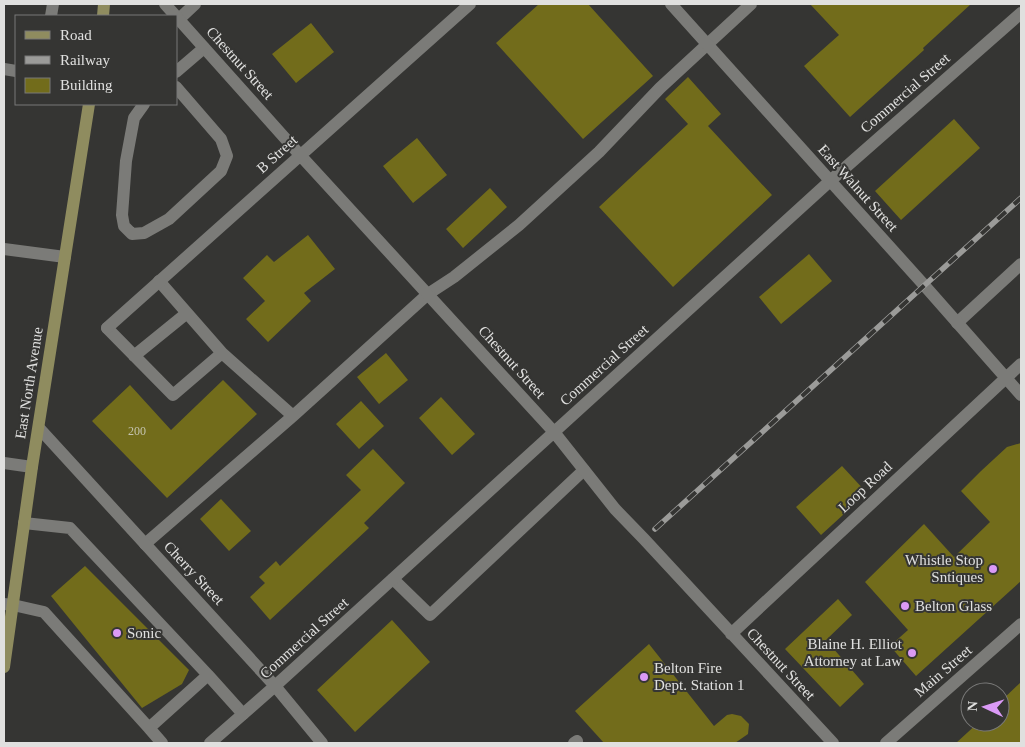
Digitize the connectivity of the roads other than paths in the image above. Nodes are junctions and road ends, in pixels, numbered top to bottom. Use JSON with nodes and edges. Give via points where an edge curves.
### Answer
{"nodes":[{"id":1,"x":165,"y":4,"type":"edge"},
{"id":2,"x":195,"y":4,"type":"edge"},
{"id":3,"x":470,"y":4,"type":"edge"},
{"id":4,"x":671,"y":4,"type":"edge"},
{"id":5,"x":751,"y":4,"type":"edge"},
{"id":6,"x":1021,"y":12,"type":"edge"},
{"id":7,"x":175,"y":15,"type":"edge"},
{"id":8,"x":179,"y":19,"type":"joint"},
{"id":9,"x":706,"y":44,"type":"junction"},
{"id":10,"x":204,"y":48,"type":"junction"},
{"id":11,"x":178,"y":70,"type":"edge"},
{"id":12,"x":178,"y":90,"type":"edge"},
{"id":13,"x":89,"y":105,"type":"edge"},
{"id":14,"x":143,"y":105,"type":"edge"},
{"id":15,"x":300,"y":155,"type":"junction"},
{"id":16,"x":830,"y":181,"type":"junction"},
{"id":17,"x":4,"y":249,"type":"edge"},
{"id":18,"x":65,"y":256,"type":"junction"},
{"id":19,"x":1021,"y":264,"type":"edge"},
{"id":20,"x":159,"y":282,"type":"junction"},
{"id":21,"x":428,"y":294,"type":"junction"},
{"id":22,"x":187,"y":313,"type":"junction"},
{"id":23,"x":957,"y":323,"type":"junction"},
{"id":24,"x":222,"y":353,"type":"junction"},
{"id":25,"x":134,"y":356,"type":"junction"},
{"id":26,"x":1021,"y":364,"type":"edge"},
{"id":27,"x":1006,"y":377,"type":"junction"},
{"id":28,"x":1021,"y":395,"type":"edge"},
{"id":29,"x":293,"y":416,"type":"junction"},
{"id":30,"x":39,"y":428,"type":"junction"},
{"id":31,"x":554,"y":432,"type":"junction"},
{"id":32,"x":4,"y":463,"type":"edge"},
{"id":33,"x":32,"y":467,"type":"junction"},
{"id":34,"x":584,"y":470,"type":"junction"},
{"id":35,"x":24,"y":523,"type":"junction"},
{"id":36,"x":145,"y":544,"type":"junction"},
{"id":37,"x":393,"y":579,"type":"junction"},
{"id":38,"x":8,"y":604,"type":"edge"},
{"id":39,"x":1021,"y":624,"type":"edge"},
{"id":40,"x":732,"y":634,"type":"junction"},
{"id":41,"x":4,"y":667,"type":"edge"},
{"id":42,"x":208,"y":675,"type":"junction"},
{"id":43,"x":275,"y":686,"type":"junction"},
{"id":44,"x":243,"y":714,"type":"junction"},
{"id":45,"x":149,"y":728,"type":"junction"},
{"id":46,"x":162,"y":743,"type":"edge"},
{"id":47,"x":210,"y":743,"type":"edge"},
{"id":48,"x":322,"y":743,"type":"edge"},
{"id":49,"x":833,"y":743,"type":"edge"},
{"id":50,"x":886,"y":743,"type":"edge"}],
"edges":[{"from":1,"to":7,"type":"street","name":"Chestnut Street"},
{"from":2,"to":8,"type":"street"},
{"from":3,"to":15,"type":"street","name":"B Street"},
{"from":4,"to":9,"type":"street","name":"East Walnut Street"},
{"from":5,"to":9,"type":"street"},
{"from":6,"to":16,"type":"street","name":"Commercial Street"},
{"from":8,"to":10,"type":"street","name":"Chestnut Street"},
{"from":9,"to":16,"type":"street","name":"East Walnut Street"},
{"from":9,"to":21,"type":"street","via":[[599,152],[519,225]]},
{"from":10,"to":11,"type":"street"},
{"from":10,"to":15,"type":"street","name":"Chestnut Street"},
{"from":12,"to":14,"type":"street","via":[[221,139],[227,156],[221,171],[169,219],[144,233],[132,234],[124,226],[122,215],[126,161],[134,118]]},
{"from":13,"to":18,"type":"main road","name":"East North Avenue"},
{"from":15,"to":20,"type":"street","name":"B Street"},
{"from":15,"to":21,"type":"street","name":"Chestnut Street"},
{"from":16,"to":23,"type":"street","name":"East Walnut Street"},
{"from":16,"to":31,"type":"street","name":"Commercial Street"},
{"from":17,"to":18,"type":"street"},
{"from":18,"to":30,"type":"main road","name":"East North Avenue"},
{"from":19,"to":23,"type":"street"},
{"from":20,"to":22,"type":"street"},
{"from":20,"to":25,"type":"street","name":"B Street","via":[[107,328]]},
{"from":21,"to":29,"type":"street"},
{"from":21,"to":31,"type":"street","name":"Chestnut Street"},
{"from":22,"to":24,"type":"street"},
{"from":22,"to":25,"type":"street"},
{"from":23,"to":27,"type":"street","name":"East Walnut Street"},
{"from":24,"to":25,"type":"street","via":[[173,395]]},
{"from":24,"to":29,"type":"street"},
{"from":26,"to":27,"type":"street","name":"Loop Road"},
{"from":27,"to":28,"type":"street","name":"East Walnut Street"},
{"from":27,"to":40,"type":"street","name":"Loop Road"},
{"from":29,"to":36,"type":"street"},
{"from":30,"to":33,"type":"main road","name":"East North Avenue"},
{"from":30,"to":36,"type":"street","name":"Cherry Street"},
{"from":31,"to":34,"type":"street","name":"Chestnut Street"},
{"from":31,"to":37,"type":"street","name":"Commercial Street"},
{"from":32,"to":33,"type":"street"},
{"from":33,"to":35,"type":"main road","name":"East North Avenue"},
{"from":34,"to":37,"type":"street","via":[[430,615]]},
{"from":34,"to":40,"type":"street","name":"Chestnut Street","via":[[615,509]]},
{"from":35,"to":38,"type":"main road","name":"East North Avenue"},
{"from":35,"to":42,"type":"street","via":[[70,528]]},
{"from":36,"to":43,"type":"street","name":"Cherry Street"},
{"from":37,"to":43,"type":"street","name":"Commercial Street"},
{"from":38,"to":41,"type":"main road","name":"East North Avenue"},
{"from":38,"to":45,"type":"street","via":[[44,612]]},
{"from":39,"to":50,"type":"street","name":"Main Street"},
{"from":40,"to":49,"type":"street","name":"Chestnut Street"},
{"from":42,"to":44,"type":"street"},
{"from":42,"to":45,"type":"street"},
{"from":43,"to":44,"type":"street","name":"Commercial Street"},
{"from":43,"to":48,"type":"street","name":"Cherry Street"},
{"from":44,"to":47,"type":"street","name":"Commercial Street"},
{"from":45,"to":46,"type":"street"}]}
